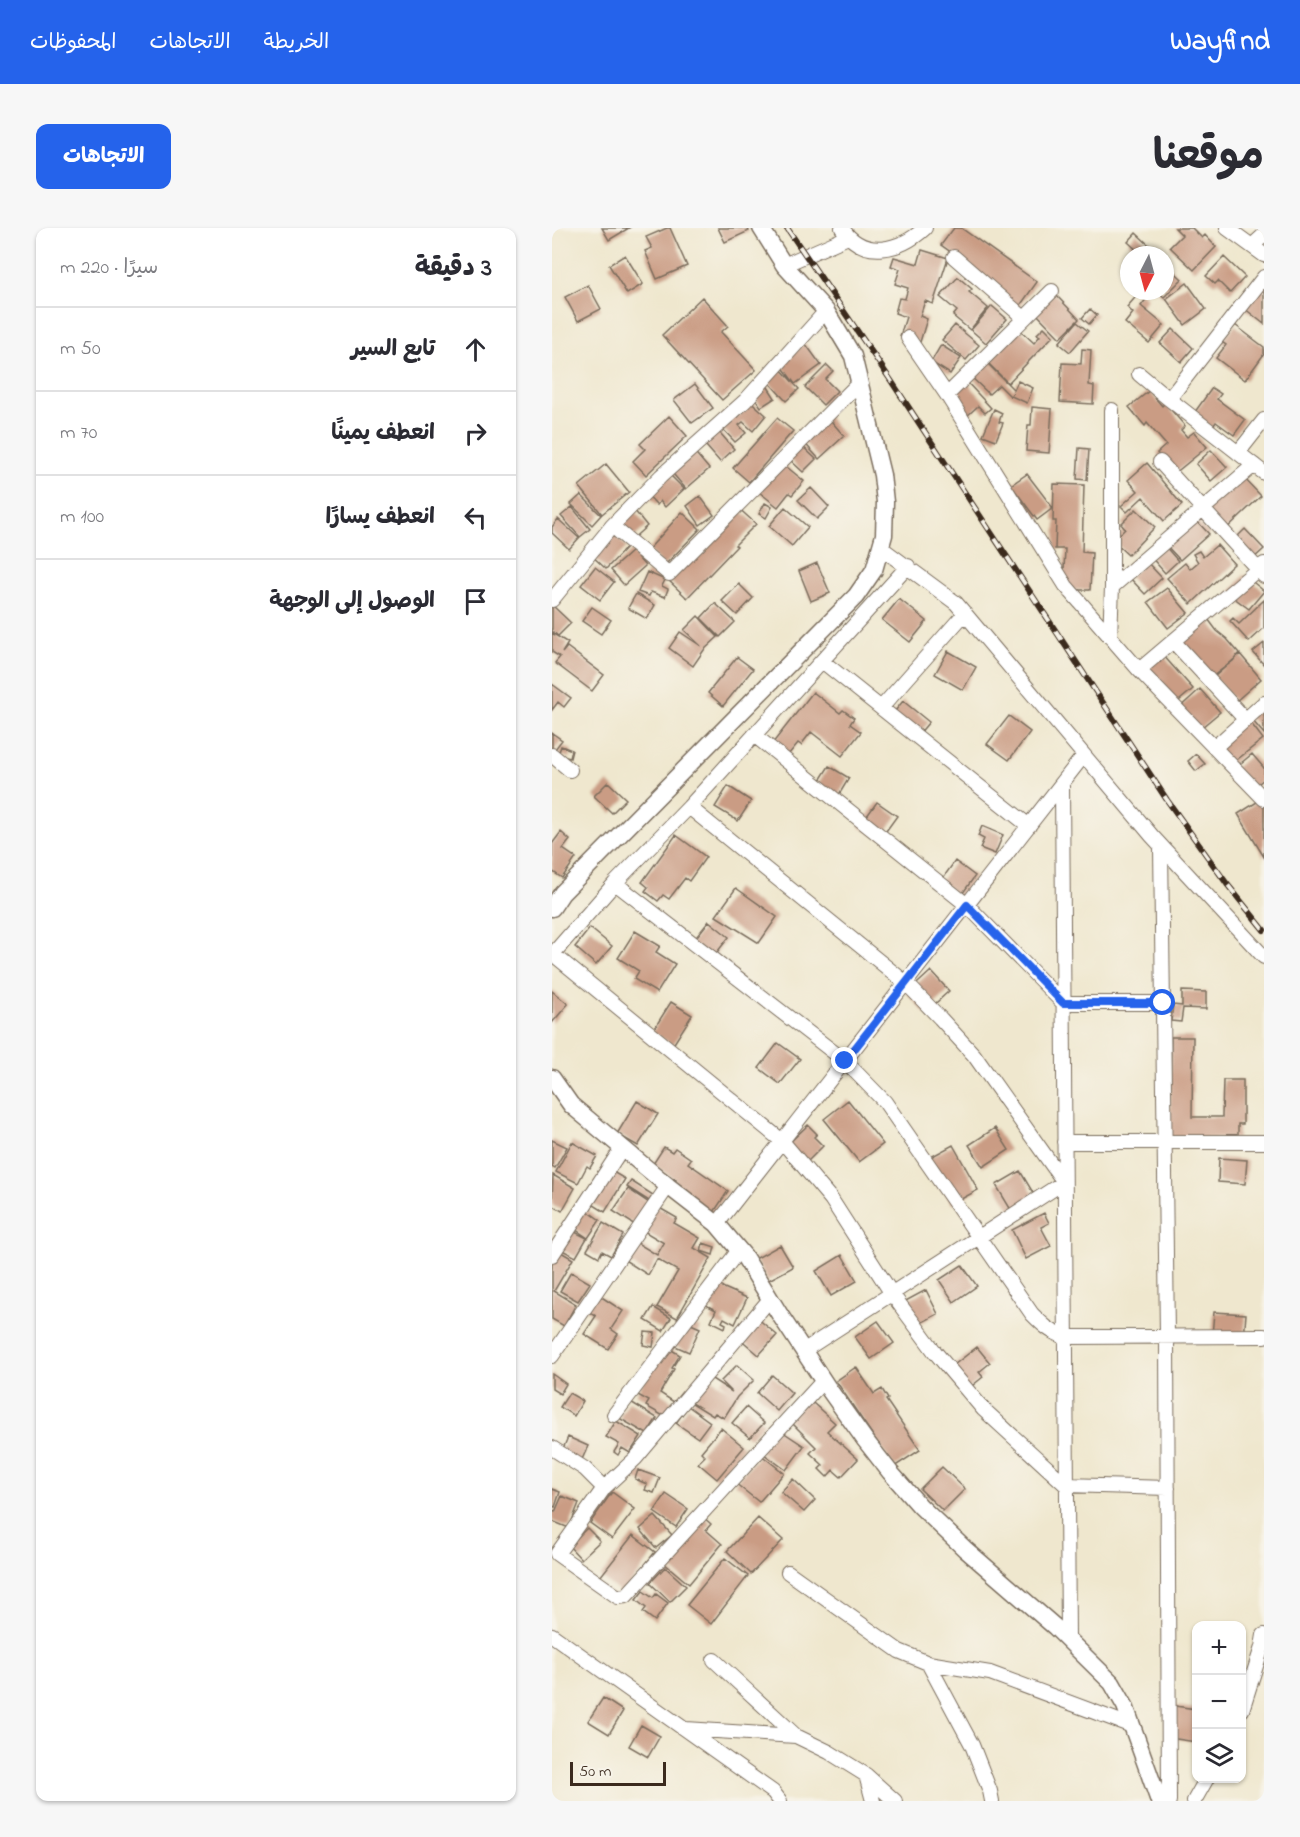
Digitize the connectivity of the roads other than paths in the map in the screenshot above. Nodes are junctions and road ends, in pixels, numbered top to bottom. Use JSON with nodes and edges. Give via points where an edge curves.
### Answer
{"nodes":[{"id":1,"x":761,"y":228,"type":"edge"},
{"id":2,"x":925,"y":228,"type":"edge"},
{"id":3,"x":1227,"y":228,"type":"edge"},
{"id":4,"x":845,"y":233,"type":"edge"},
{"id":5,"x":1264,"y":235,"type":"edge"},
{"id":6,"x":1258,"y":250,"type":"edge"},
{"id":7,"x":954,"y":257,"type":"dead end"},
{"id":8,"x":784,"y":265,"type":"junction"},
{"id":9,"x":1264,"y":277,"type":"edge"},
{"id":10,"x":1052,"y":291,"type":"dead end"},
{"id":11,"x":826,"y":311,"type":"junction"},
{"id":12,"x":1024,"y":318,"type":"junction"},
{"id":13,"x":908,"y":338,"type":"dead end"},
{"id":14,"x":1140,"y":374,"type":"dead end"},
{"id":15,"x":859,"y":383,"type":"junction"},
{"id":16,"x":947,"y":395,"type":"junction"},
{"id":17,"x":1169,"y":399,"type":"junction"},
{"id":18,"x":1112,"y":410,"type":"dead end"},
{"id":19,"x":1264,"y":420,"type":"edge"},
{"id":20,"x":1238,"y":453,"type":"junction"},
{"id":21,"x":1160,"y":462,"type":"dead end"},
{"id":22,"x":1259,"y":469,"type":"edge"},
{"id":23,"x":1203,"y":508,"type":"junction"},
{"id":24,"x":612,"y":526,"type":"junction"},
{"id":25,"x":880,"y":548,"type":"junction"},
{"id":26,"x":908,"y":566,"type":"junction"},
{"id":27,"x":1262,"y":570,"type":"edge"},
{"id":28,"x":1112,"y":587,"type":"junction"},
{"id":29,"x":552,"y":600,"type":"edge"},
{"id":30,"x":965,"y":613,"type":"junction"},
{"id":31,"x":1110,"y":637,"type":"junction"},
{"id":32,"x":1173,"y":642,"type":"junction"},
{"id":33,"x":822,"y":661,"type":"junction"},
{"id":34,"x":1139,"y":670,"type":"junction"},
{"id":35,"x":1264,"y":703,"type":"edge"},
{"id":36,"x":881,"y":708,"type":"junction"},
{"id":37,"x":1245,"y":719,"type":"junction"},
{"id":38,"x":754,"y":735,"type":"junction"},
{"id":39,"x":1215,"y":747,"type":"junction"},
{"id":40,"x":552,"y":755,"type":"edge"},
{"id":41,"x":1084,"y":755,"type":"junction"},
{"id":42,"x":570,"y":770,"type":"dead end"},
{"id":43,"x":1062,"y":784,"type":"junction"},
{"id":44,"x":1264,"y":799,"type":"edge"},
{"id":45,"x":689,"y":807,"type":"junction"},
{"id":46,"x":1029,"y":826,"type":"junction"},
{"id":47,"x":1161,"y":846,"type":"junction"},
{"id":48,"x":615,"y":883,"type":"junction"},
{"id":49,"x":967,"y":905,"type":"junction"},
{"id":50,"x":552,"y":908,"type":"edge"},
{"id":51,"x":553,"y":954,"type":"edge"},
{"id":52,"x":1264,"y":957,"type":"edge"},
{"id":53,"x":906,"y":983,"type":"junction"},
{"id":54,"x":1063,"y":1003,"type":"junction"},
{"id":55,"x":1163,"y":1003,"type":"junction"},
{"id":56,"x":845,"y":1061,"type":"junction"},
{"id":57,"x":552,"y":1078,"type":"edge"},
{"id":58,"x":552,"y":1097,"type":"edge"},
{"id":59,"x":571,"y":1105,"type":"junction"},
{"id":60,"x":782,"y":1141,"type":"junction"},
{"id":61,"x":1064,"y":1142,"type":"junction"},
{"id":62,"x":1165,"y":1142,"type":"junction"},
{"id":63,"x":1264,"y":1142,"type":"edge"},
{"id":64,"x":622,"y":1148,"type":"junction"},
{"id":65,"x":1064,"y":1182,"type":"junction"},
{"id":66,"x":668,"y":1186,"type":"junction"},
{"id":67,"x":717,"y":1224,"type":"junction"},
{"id":68,"x":979,"y":1238,"type":"junction"},
{"id":69,"x":739,"y":1250,"type":"junction"},
{"id":70,"x":552,"y":1255,"type":"edge"},
{"id":71,"x":892,"y":1294,"type":"junction"},
{"id":72,"x":770,"y":1299,"type":"junction"},
{"id":73,"x":1167,"y":1336,"type":"junction"},
{"id":74,"x":1264,"y":1336,"type":"edge"},
{"id":75,"x":1065,"y":1337,"type":"junction"},
{"id":76,"x":803,"y":1351,"type":"junction"},
{"id":77,"x":552,"y":1356,"type":"edge"},
{"id":78,"x":823,"y":1381,"type":"junction"},
{"id":79,"x":614,"y":1415,"type":"dead end"},
{"id":80,"x":552,"y":1448,"type":"edge"},
{"id":81,"x":1066,"y":1485,"type":"junction"},
{"id":82,"x":604,"y":1488,"type":"junction"},
{"id":83,"x":1168,"y":1488,"type":"junction"},
{"id":84,"x":556,"y":1550,"type":"edge"},
{"id":85,"x":788,"y":1572,"type":"dead end"},
{"id":86,"x":552,"y":1635,"type":"edge"},
{"id":87,"x":1264,"y":1635,"type":"edge"},
{"id":88,"x":1068,"y":1639,"type":"junction"},
{"id":89,"x":714,"y":1660,"type":"dead end"},
{"id":90,"x":928,"y":1663,"type":"junction"},
{"id":91,"x":1246,"y":1697,"type":"edge"},
{"id":92,"x":1132,"y":1726,"type":"junction"},
{"id":93,"x":686,"y":1729,"type":"junction"},
{"id":94,"x":796,"y":1736,"type":"junction"},
{"id":95,"x":866,"y":1775,"type":"junction"},
{"id":96,"x":1205,"y":1783,"type":"edge"},
{"id":97,"x":780,"y":1801,"type":"edge"},
{"id":98,"x":873,"y":1801,"type":"edge"},
{"id":99,"x":895,"y":1801,"type":"edge"},
{"id":100,"x":992,"y":1801,"type":"edge"},
{"id":101,"x":1159,"y":1801,"type":"edge"},
{"id":102,"x":1169,"y":1801,"type":"edge"},
{"id":103,"x":1194,"y":1801,"type":"edge"}],
"edges":[{"from":1,"to":8,"type":"street"},
{"from":2,"to":4,"type":"street","via":[[904,243],[885,249],[869,249]]},
{"from":3,"to":6,"type":"street"},
{"from":4,"to":8,"type":"street"},
{"from":5,"to":6,"type":"street"},
{"from":7,"to":12,"type":"street"},
{"from":8,"to":11,"type":"street"},
{"from":9,"to":17,"type":"street"},
{"from":10,"to":12,"type":"street"},
{"from":11,"to":15,"type":"street","via":[[853,356]]},
{"from":11,"to":24,"type":"street","via":[[745,401]]},
{"from":12,"to":16,"type":"street"},
{"from":13,"to":16,"type":"street"},
{"from":14,"to":17,"type":"street"},
{"from":15,"to":24,"type":"street","via":[[669,574]]},
{"from":15,"to":25,"type":"street","via":[[882,475],[885,502]]},
{"from":16,"to":31,"type":"street","via":[[1066,586]]},
{"from":17,"to":20,"type":"street"},
{"from":18,"to":28,"type":"street"},
{"from":19,"to":20,"type":"street"},
{"from":20,"to":22,"type":"street"},
{"from":21,"to":23,"type":"street"},
{"from":22,"to":23,"type":"street"},
{"from":23,"to":27,"type":"street"},
{"from":23,"to":28,"type":"street"},
{"from":24,"to":29,"type":"street"},
{"from":25,"to":26,"type":"street"},
{"from":25,"to":50,"type":"street","via":[[874,570],[856,596],[562,893]]},
{"from":26,"to":30,"type":"street"},
{"from":26,"to":33,"type":"street"},
{"from":27,"to":32,"type":"street"},
{"from":28,"to":31,"type":"street"},
{"from":30,"to":36,"type":"street"},
{"from":30,"to":41,"type":"street"},
{"from":31,"to":34,"type":"street"},
{"from":32,"to":34,"type":"street"},
{"from":32,"to":37,"type":"street"},
{"from":33,"to":36,"type":"street"},
{"from":33,"to":38,"type":"street"},
{"from":34,"to":39,"type":"street"},
{"from":35,"to":37,"type":"street"},
{"from":36,"to":46,"type":"street"},
{"from":37,"to":39,"type":"street"},
{"from":38,"to":45,"type":"street"},
{"from":38,"to":49,"type":"street"},
{"from":39,"to":44,"type":"street"},
{"from":40,"to":42,"type":"street"},
{"from":41,"to":43,"type":"street"},
{"from":41,"to":47,"type":"street"},
{"from":43,"to":46,"type":"street"},
{"from":43,"to":54,"type":"street"},
{"from":45,"to":48,"type":"street"},
{"from":45,"to":53,"type":"street"},
{"from":46,"to":49,"type":"street"},
{"from":47,"to":52,"type":"street"},
{"from":47,"to":55,"type":"street"},
{"from":48,"to":51,"type":"street"},
{"from":48,"to":56,"type":"street"},
{"from":49,"to":53,"type":"street"},
{"from":49,"to":54,"type":"street"},
{"from":51,"to":60,"type":"street"},
{"from":53,"to":56,"type":"street"},
{"from":53,"to":65,"type":"street","via":[[974,1055]]},
{"from":54,"to":55,"type":"street"},
{"from":54,"to":61,"type":"street"},
{"from":55,"to":62,"type":"street"},
{"from":56,"to":60,"type":"street"},
{"from":56,"to":68,"type":"street","via":[[885,1102]]},
{"from":57,"to":59,"type":"street"},
{"from":58,"to":59,"type":"street"},
{"from":59,"to":64,"type":"street"},
{"from":60,"to":67,"type":"street"},
{"from":60,"to":71,"type":"street","via":[[831,1199]]},
{"from":61,"to":62,"type":"street"},
{"from":61,"to":65,"type":"street"},
{"from":62,"to":63,"type":"street"},
{"from":62,"to":73,"type":"street"},
{"from":64,"to":66,"type":"street"},
{"from":64,"to":70,"type":"street"},
{"from":65,"to":68,"type":"street"},
{"from":65,"to":75,"type":"street"},
{"from":66,"to":67,"type":"street"},
{"from":66,"to":77,"type":"street"},
{"from":67,"to":69,"type":"street"},
{"from":68,"to":71,"type":"street"},
{"from":68,"to":75,"type":"street","via":[[1032,1314],[1053,1333]]},
{"from":69,"to":72,"type":"street"},
{"from":69,"to":79,"type":"street"},
{"from":71,"to":76,"type":"street"},
{"from":71,"to":81,"type":"street","via":[[934,1352],[983,1409]]},
{"from":72,"to":76,"type":"street"},
{"from":72,"to":82,"type":"street","via":[[635,1459]]},
{"from":73,"to":74,"type":"street"},
{"from":73,"to":75,"type":"street"},
{"from":73,"to":83,"type":"street"},
{"from":75,"to":81,"type":"street"},
{"from":76,"to":78,"type":"street"},
{"from":78,"to":84,"type":"street","via":[[626,1596],[618,1597]]},
{"from":78,"to":88,"type":"street","via":[[920,1506]]},
{"from":80,"to":82,"type":"street","via":[[585,1469]]},
{"from":81,"to":83,"type":"street"},
{"from":81,"to":88,"type":"street"},
{"from":82,"to":84,"type":"street"},
{"from":83,"to":102,"type":"street"},
{"from":85,"to":90,"type":"street","via":[[899,1651]]},
{"from":86,"to":93,"type":"street"},
{"from":87,"to":91,"type":"street"},
{"from":88,"to":92,"type":"street","via":[[1112,1683]]},
{"from":89,"to":94,"type":"street"},
{"from":90,"to":92,"type":"street","via":[[990,1673]]},
{"from":90,"to":100,"type":"street","via":[[972,1745]]},
{"from":92,"to":101,"type":"street"},
{"from":93,"to":94,"type":"street"},
{"from":93,"to":97,"type":"street"},
{"from":94,"to":95,"type":"street"},
{"from":95,"to":98,"type":"street"},
{"from":95,"to":99,"type":"street"},
{"from":96,"to":103,"type":"street"}]}
